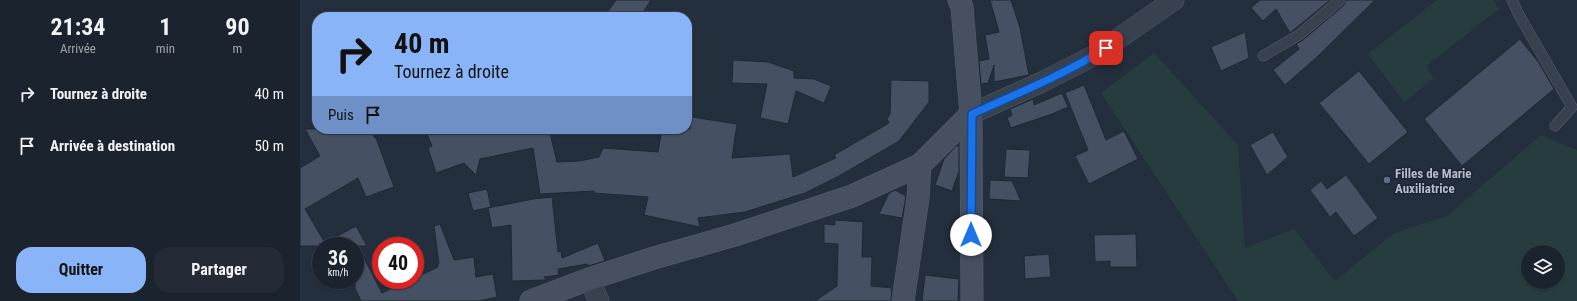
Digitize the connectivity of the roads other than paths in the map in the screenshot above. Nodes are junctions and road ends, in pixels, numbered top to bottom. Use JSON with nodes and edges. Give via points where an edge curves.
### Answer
{"nodes":[{"id":1,"x":959,"y":0,"type":"edge"},
{"id":2,"x":1174,"y":0,"type":"edge"},
{"id":3,"x":1340,"y":0,"type":"edge"},
{"id":4,"x":1512,"y":0,"type":"edge"},
{"id":5,"x":1264,"y":56,"type":"dead end"},
{"id":6,"x":972,"y":114,"type":"junction"},
{"id":7,"x":1555,"y":126,"type":"dead end"},
{"id":8,"x":920,"y":165,"type":"junction"},
{"id":9,"x":589,"y":279,"type":"junction"},
{"id":10,"x":531,"y":301,"type":"edge"},
{"id":11,"x":599,"y":301,"type":"edge"},
{"id":12,"x":903,"y":301,"type":"edge"},
{"id":13,"x":972,"y":301,"type":"edge"}],
"edges":[{"from":1,"to":6,"type":"street","via":[[962,7]]},
{"from":2,"to":6,"type":"street","via":[[1095,55]]},
{"from":3,"to":5,"type":"lane","via":[[1299,35]]},
{"from":4,"to":7,"type":"lane","via":[[1572,107]]},
{"from":6,"to":8,"type":"street"},
{"from":6,"to":13,"type":"street"},
{"from":8,"to":9,"type":"street","via":[[852,196]]},
{"from":8,"to":12,"type":"street","via":[[918,198]]},
{"from":9,"to":10,"type":"street"},
{"from":9,"to":11,"type":"street"}]}
